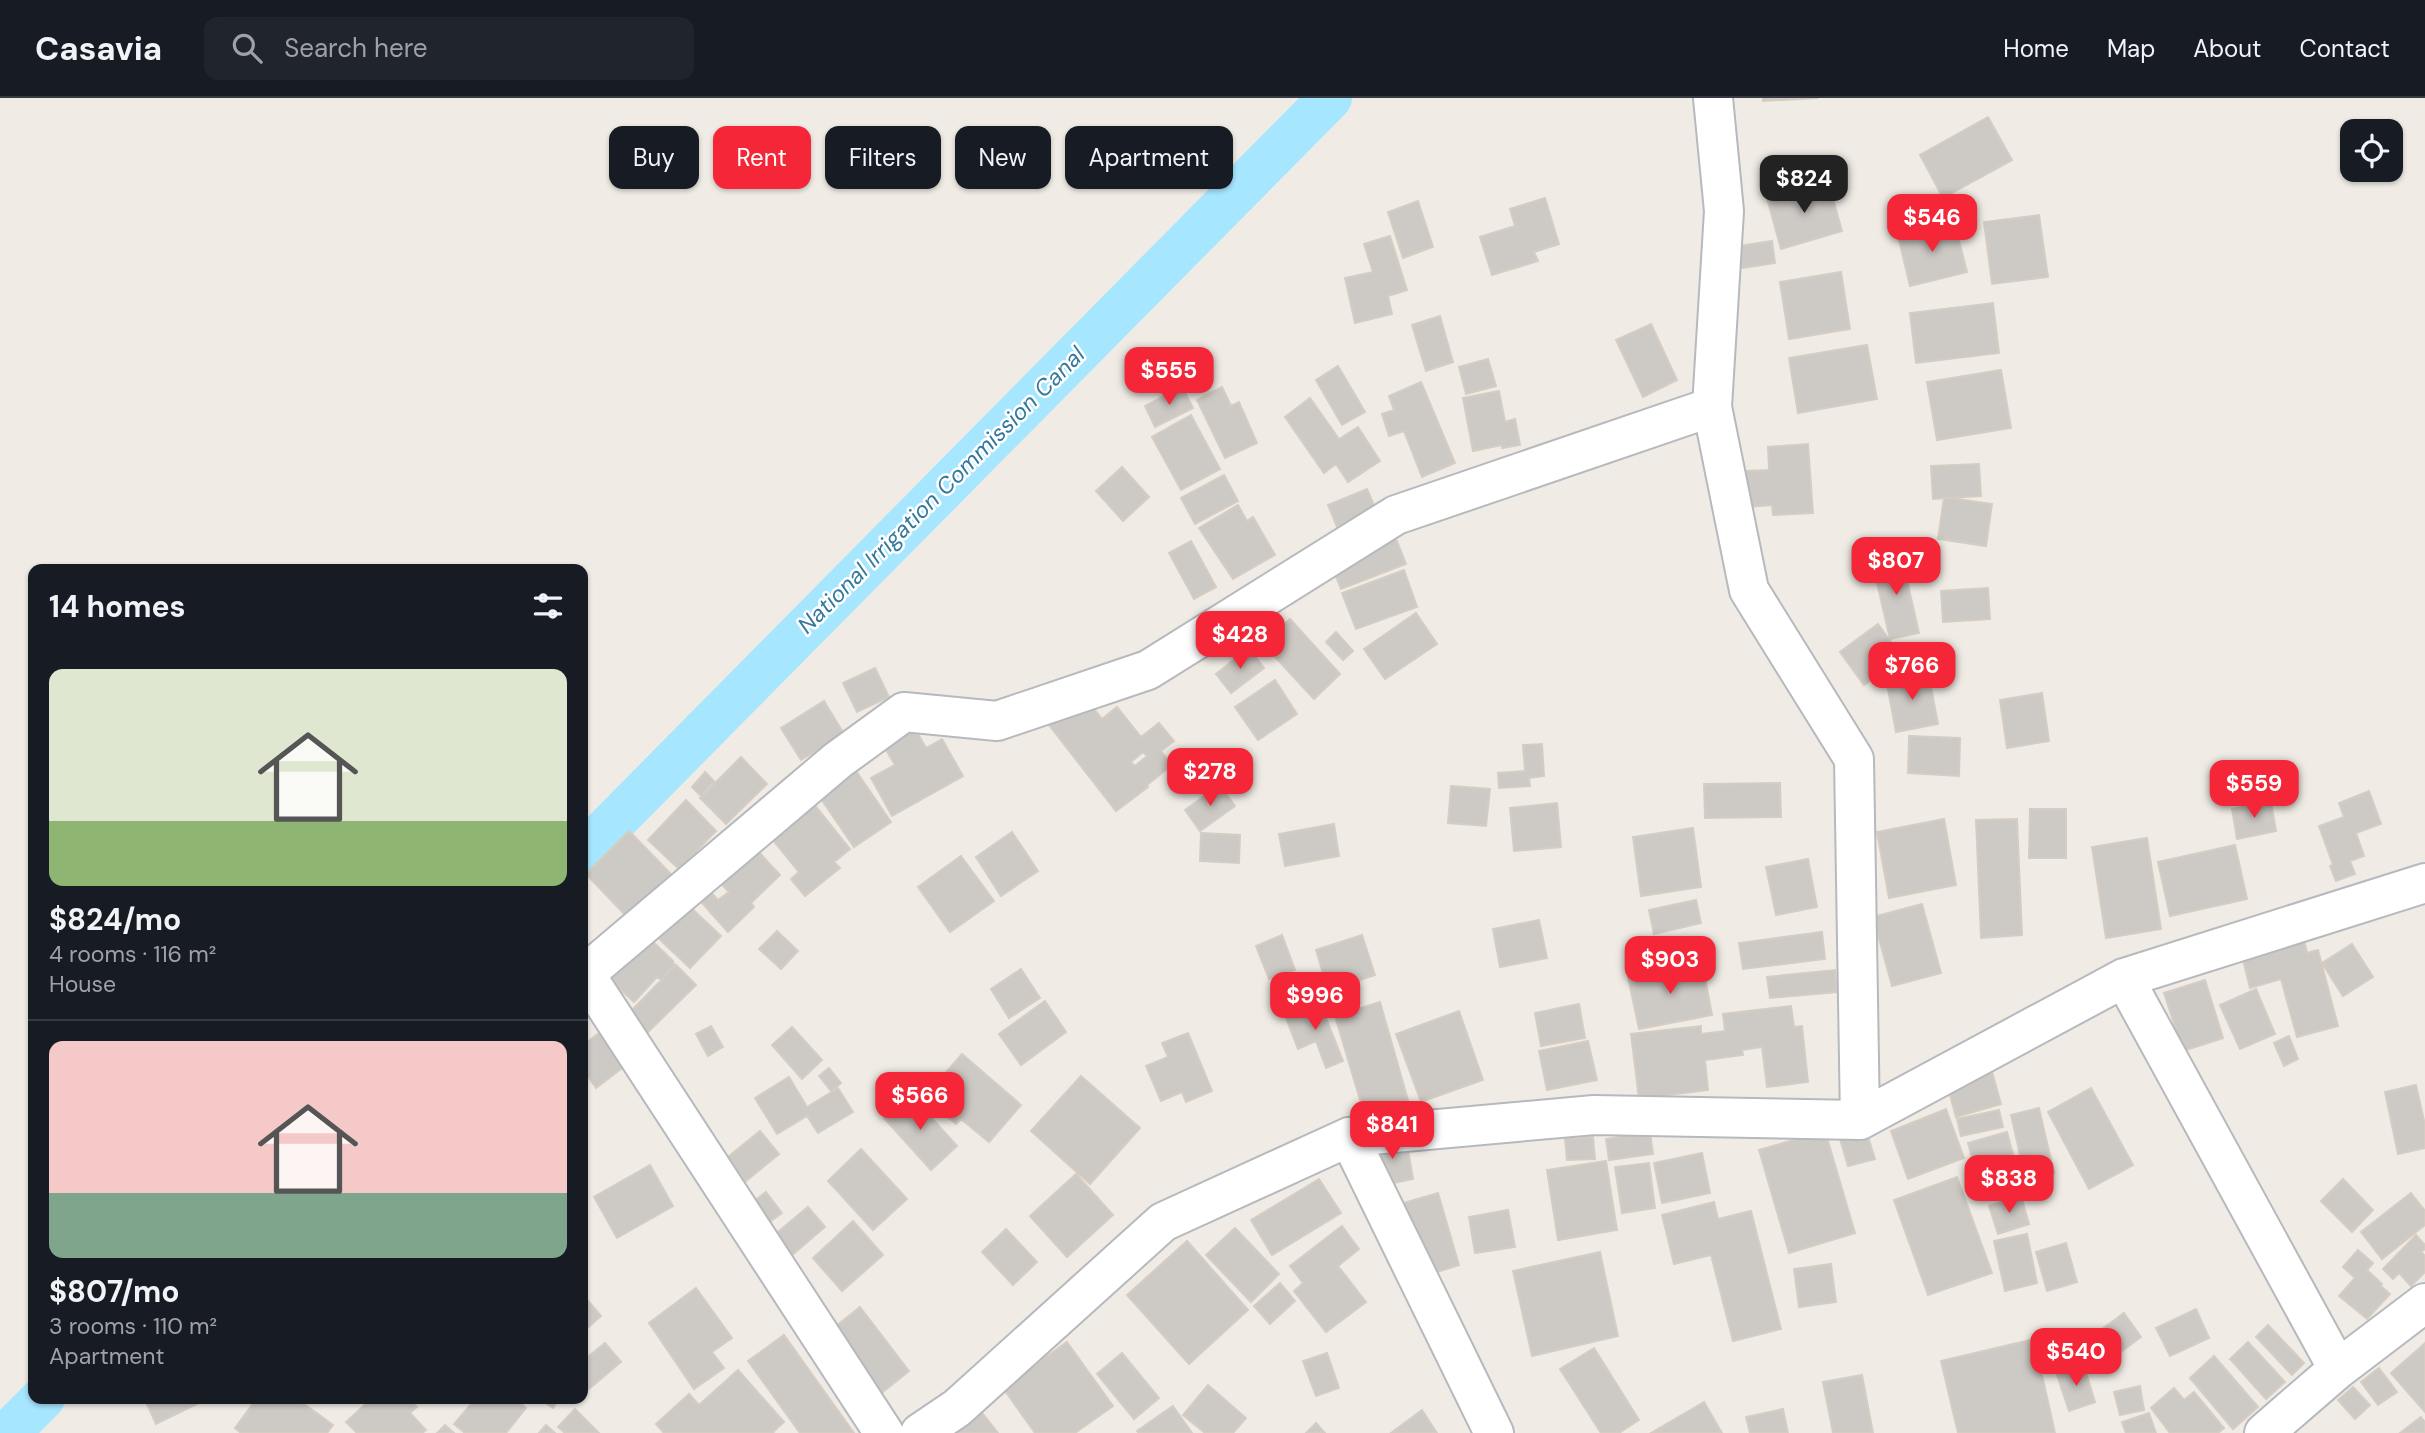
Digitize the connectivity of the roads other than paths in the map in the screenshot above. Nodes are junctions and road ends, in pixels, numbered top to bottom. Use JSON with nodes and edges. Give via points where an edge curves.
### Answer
{"nodes":[{"id":1,"x":1713,"y":98,"type":"edge"},
{"id":2,"x":1712,"y":407,"type":"junction"},
{"id":3,"x":2425,"y":883,"type":"edge"},
{"id":4,"x":588,"y":971,"type":"edge"},
{"id":5,"x":2123,"y":978,"type":"junction"},
{"id":6,"x":588,"y":979,"type":"edge"},
{"id":7,"x":1860,"y":1120,"type":"junction"},
{"id":8,"x":1349,"y":1137,"type":"junction"},
{"id":9,"x":2425,"y":1303,"type":"edge"},
{"id":10,"x":2338,"y":1369,"type":"junction"},
{"id":11,"x":884,"y":1433,"type":"edge"},
{"id":12,"x":920,"y":1433,"type":"edge"},
{"id":13,"x":1494,"y":1433,"type":"edge"},
{"id":14,"x":2264,"y":1433,"type":"edge"}],
"edges":[{"from":1,"to":2,"type":"street","via":[[1724,211]]},
{"from":2,"to":4,"type":"street","via":[[1396,515],[1148,670],[997,721],[904,712],[838,760]]},
{"from":2,"to":7,"type":"street","via":[[1749,590],[1854,759]]},
{"from":3,"to":5,"type":"street"},
{"from":5,"to":7,"type":"street"},
{"from":5,"to":10,"type":"street"},
{"from":6,"to":11,"type":"street"},
{"from":7,"to":8,"type":"street","via":[[1594,1115]]},
{"from":8,"to":12,"type":"street","via":[[1163,1222],[957,1409]]},
{"from":8,"to":13,"type":"street"},
{"from":9,"to":10,"type":"street"},
{"from":10,"to":14,"type":"street"}]}
